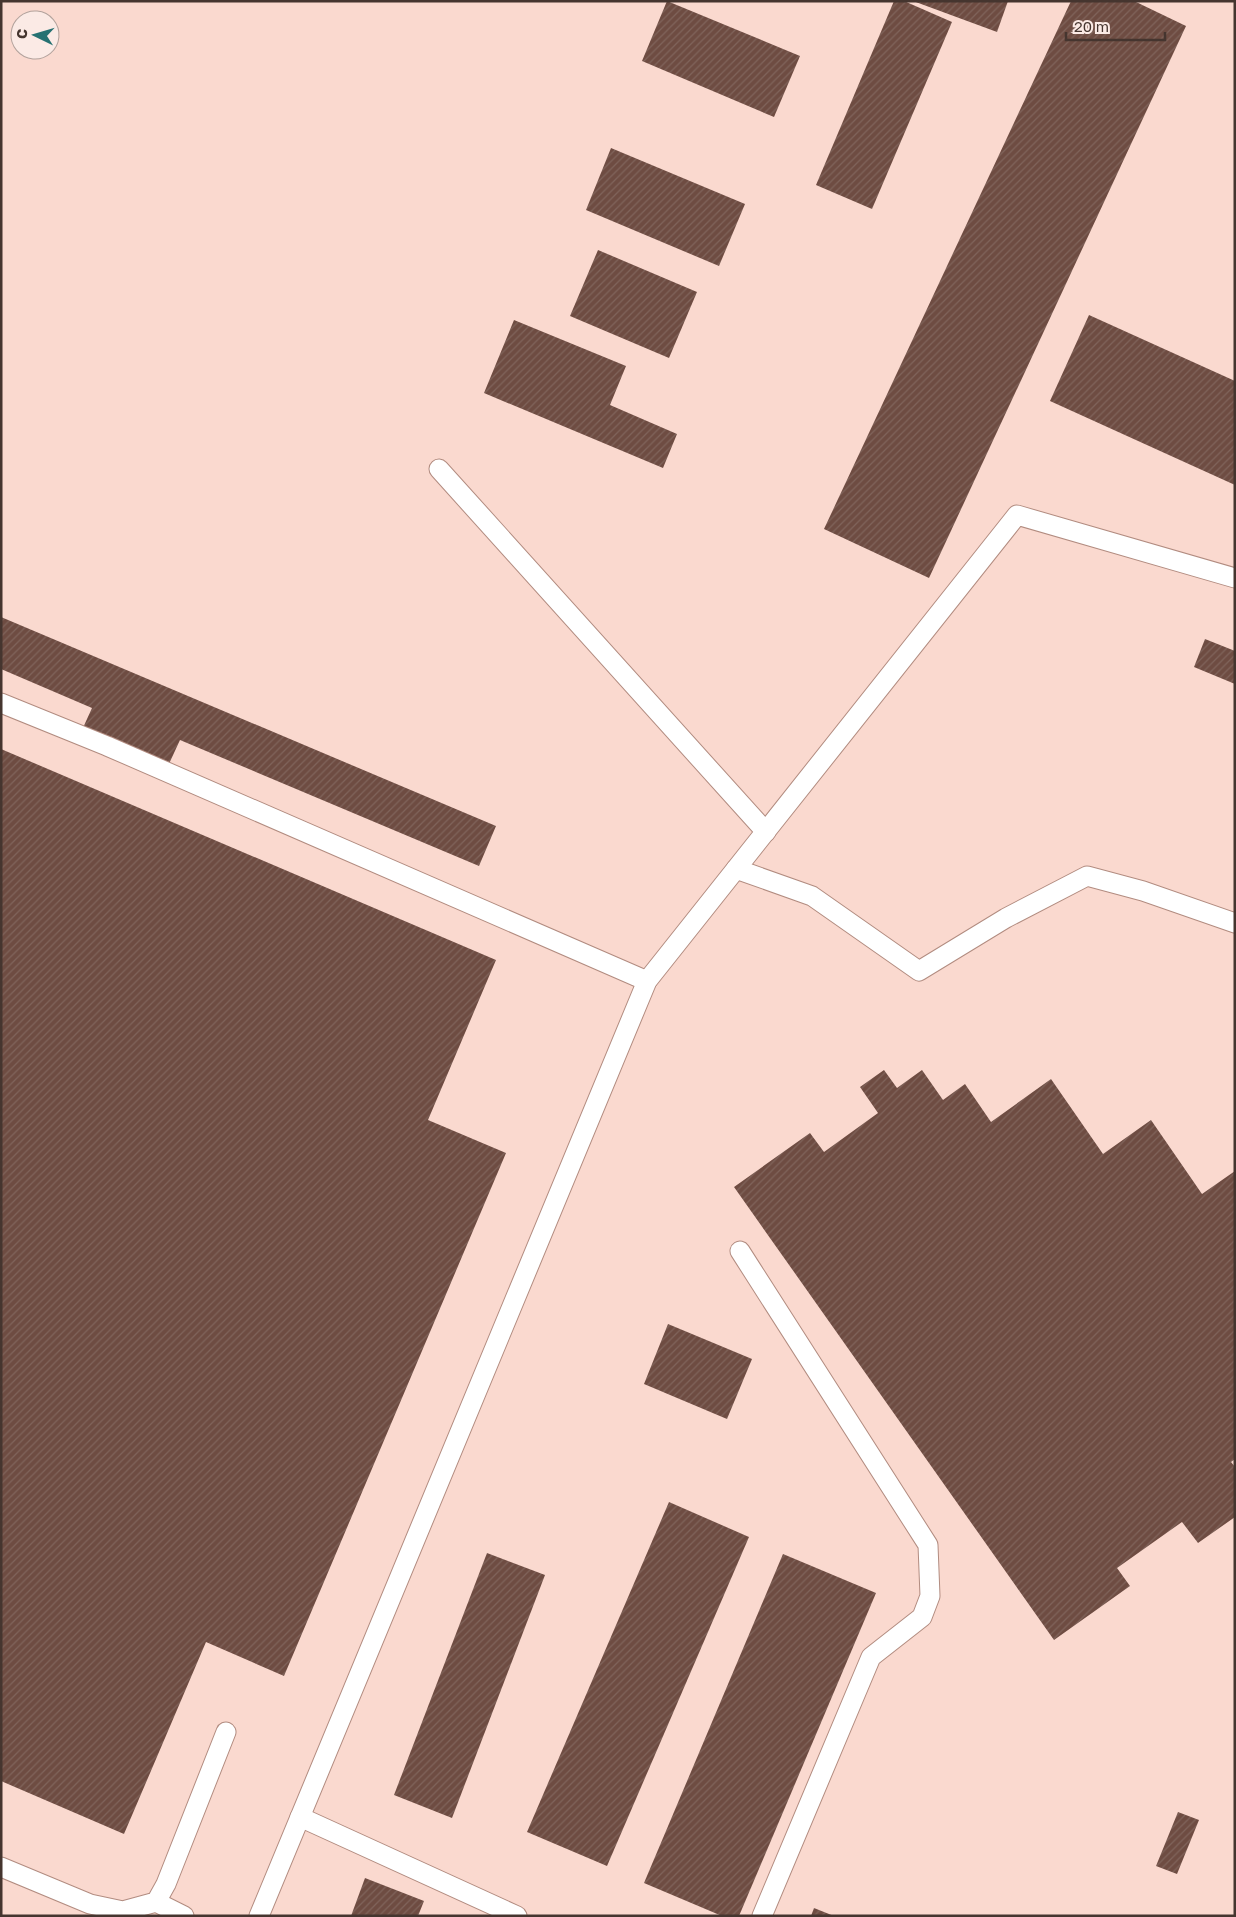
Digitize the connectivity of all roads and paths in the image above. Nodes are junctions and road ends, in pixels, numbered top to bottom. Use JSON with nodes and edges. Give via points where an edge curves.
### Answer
{"nodes":[{"id":1,"x":439,"y":469,"type":"dead end"},
{"id":2,"x":1235,"y":578,"type":"edge"},
{"id":3,"x":1,"y":703,"type":"edge"},
{"id":4,"x":766,"y":832,"type":"junction"},
{"id":5,"x":736,"y":869,"type":"junction"},
{"id":6,"x":1235,"y":923,"type":"edge"},
{"id":7,"x":647,"y":981,"type":"junction"},
{"id":8,"x":740,"y":1251,"type":"dead end"},
{"id":9,"x":226,"y":1732,"type":"dead end"},
{"id":10,"x":300,"y":1817,"type":"junction"},
{"id":11,"x":1,"y":1867,"type":"edge"},
{"id":12,"x":156,"y":1902,"type":"junction"},
{"id":13,"x":184,"y":1916,"type":"edge"},
{"id":14,"x":259,"y":1916,"type":"edge"},
{"id":15,"x":517,"y":1916,"type":"edge"},
{"id":16,"x":762,"y":1916,"type":"edge"}],
"edges":[{"from":1,"to":4,"type":"lane"},
{"from":2,"to":4,"type":"lane","via":[[1017,515]]},
{"from":3,"to":7,"type":"lane","via":[[117,750]]},
{"from":4,"to":5,"type":"lane"},
{"from":5,"to":6,"type":"lane","via":[[812,896],[919,971],[1006,918],[1087,876]]},
{"from":5,"to":7,"type":"lane"},
{"from":7,"to":10,"type":"lane"},
{"from":8,"to":16,"type":"lane","via":[[928,1545],[930,1596],[922,1617],[871,1657]]},
{"from":9,"to":12,"type":"lane"},
{"from":10,"to":14,"type":"lane"},
{"from":10,"to":15,"type":"lane"},
{"from":11,"to":12,"type":"lane","via":[[90,1904],[123,1911]]},
{"from":12,"to":13,"type":"lane"}]}
